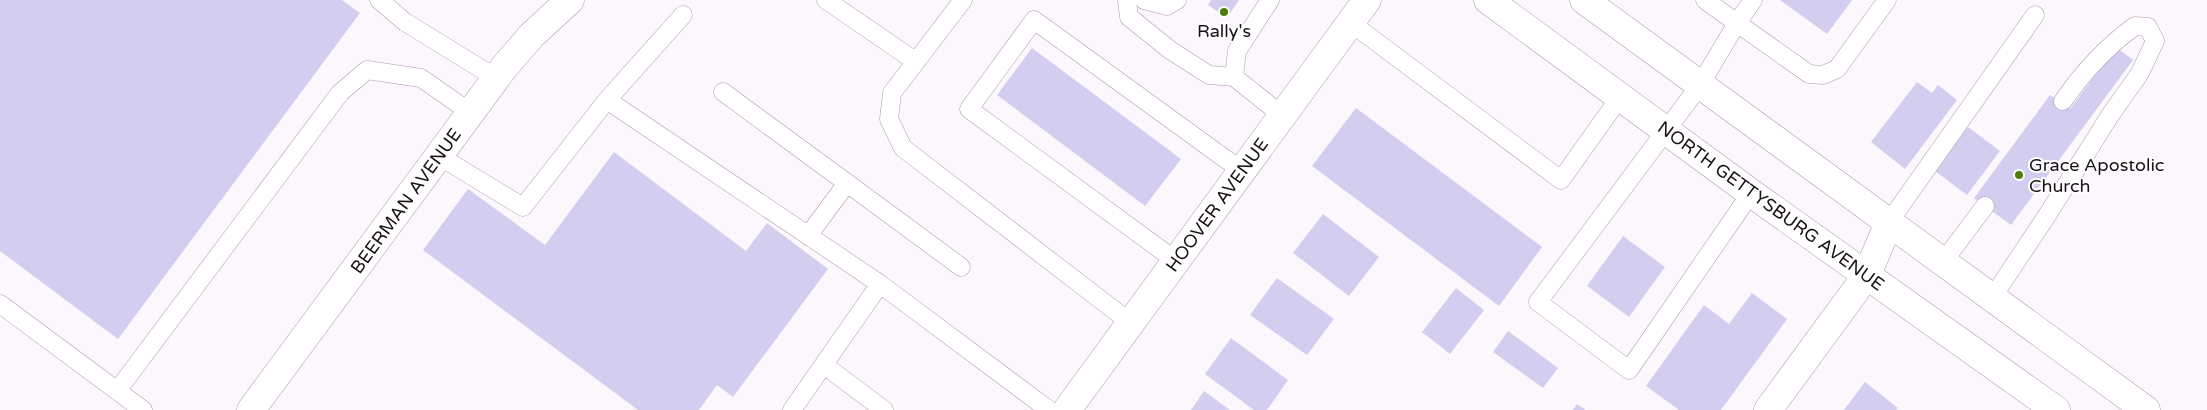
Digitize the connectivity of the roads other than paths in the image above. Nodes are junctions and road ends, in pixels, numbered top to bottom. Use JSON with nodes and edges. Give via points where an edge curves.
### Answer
{"nodes":[{"id":1,"x":378,"y":0,"type":"edge"},
{"id":2,"x":570,"y":0,"type":"edge"},
{"id":3,"x":826,"y":0,"type":"edge"},
{"id":4,"x":963,"y":0,"type":"edge"},
{"id":5,"x":1127,"y":0,"type":"edge"},
{"id":6,"x":1144,"y":0,"type":"edge"},
{"id":7,"x":1177,"y":0,"type":"edge"},
{"id":8,"x":1270,"y":0,"type":"edge"},
{"id":9,"x":1367,"y":0,"type":"edge"},
{"id":10,"x":1488,"y":0,"type":"edge"},
{"id":11,"x":1584,"y":0,"type":"edge"},
{"id":12,"x":1705,"y":0,"type":"edge"},
{"id":13,"x":1754,"y":0,"type":"edge"},
{"id":14,"x":1887,"y":0,"type":"edge"},
{"id":15,"x":683,"y":15,"type":"dead end"},
{"id":16,"x":2035,"y":15,"type":"dead end"},
{"id":17,"x":1351,"y":23,"type":"junction"},
{"id":18,"x":1737,"y":24,"type":"junction"},
{"id":19,"x":915,"y":61,"type":"junction"},
{"id":20,"x":1234,"y":77,"type":"junction"},
{"id":21,"x":496,"y":78,"type":"junction"},
{"id":22,"x":1700,"y":85,"type":"junction"},
{"id":23,"x":723,"y":92,"type":"dead end"},
{"id":24,"x":1620,"y":96,"type":"junction"},
{"id":25,"x":607,"y":100,"type":"junction"},
{"id":26,"x":2063,"y":101,"type":"dead end"},
{"id":27,"x":471,"y":113,"type":"junction"},
{"id":28,"x":1283,"y":116,"type":"junction"},
{"id":29,"x":1666,"y":130,"type":"junction"},
{"id":30,"x":439,"y":156,"type":"junction"},
{"id":31,"x":1242,"y":171,"type":"junction"},
{"id":32,"x":847,"y":183,"type":"junction"},
{"id":33,"x":1752,"y":193,"type":"junction"},
{"id":34,"x":1984,"y":206,"type":"dead end"},
{"id":35,"x":1889,"y":222,"type":"junction"},
{"id":36,"x":808,"y":236,"type":"junction"},
{"id":37,"x":1176,"y":261,"type":"junction"},
{"id":38,"x":1943,"y":262,"type":"junction"},
{"id":39,"x":961,"y":267,"type":"dead end"},
{"id":40,"x":1867,"y":275,"type":"junction"},
{"id":41,"x":880,"y":284,"type":"junction"},
{"id":42,"x":1992,"y":298,"type":"junction"},
{"id":43,"x":0,"y":304,"type":"edge"},
{"id":44,"x":1131,"y":323,"type":"junction"},
{"id":45,"x":824,"y":365,"type":"junction"},
{"id":46,"x":117,"y":391,"type":"junction"},
{"id":47,"x":143,"y":410,"type":"edge"},
{"id":48,"x":251,"y":410,"type":"edge"},
{"id":49,"x":792,"y":410,"type":"edge"},
{"id":50,"x":884,"y":410,"type":"edge"},
{"id":51,"x":1049,"y":410,"type":"edge"},
{"id":52,"x":1068,"y":410,"type":"edge"},
{"id":53,"x":1768,"y":410,"type":"edge"},
{"id":54,"x":2056,"y":410,"type":"edge"},
{"id":55,"x":2146,"y":410,"type":"edge"}],
"edges":[{"from":1,"to":21,"type":"lane","via":[[405,22]]},
{"from":2,"to":21,"type":"main road","name":"BEERMAN AVENUE","via":[[532,35]]},
{"from":3,"to":19,"type":"lane"},
{"from":4,"to":19,"type":"lane"},
{"from":5,"to":20,"type":"lane","via":[[1129,17],[1170,50],[1209,75]]},
{"from":6,"to":7,"type":"lane","via":[[1167,6]]},
{"from":8,"to":20,"type":"lane","via":[[1237,51]]},
{"from":9,"to":17,"type":"main road","name":"HOOVER AVENUE"},
{"from":10,"to":24,"type":"main road","name":"NORTH GETTYSBURG AVENUE"},
{"from":11,"to":22,"type":"main road"},
{"from":12,"to":18,"type":"lane"},
{"from":13,"to":18,"type":"lane"},
{"from":14,"to":18,"type":"lane","via":[[1837,69],[1823,76],[1809,74]]},
{"from":15,"to":25,"type":"lane"},
{"from":16,"to":35,"type":"lane"},
{"from":17,"to":24,"type":"lane","via":[[1561,180]]},
{"from":17,"to":28,"type":"main road","name":"HOOVER AVENUE"},
{"from":18,"to":22,"type":"lane"},
{"from":19,"to":44,"type":"lane","via":[[892,93],[889,119],[903,148]]},
{"from":20,"to":28,"type":"lane"},
{"from":21,"to":27,"type":"main road","name":"BEERMAN AVENUE"},
{"from":22,"to":29,"type":"lane"},
{"from":22,"to":35,"type":"main road"},
{"from":23,"to":32,"type":"lane"},
{"from":24,"to":29,"type":"main road","name":"NORTH GETTYSBURG AVENUE"},
{"from":25,"to":30,"type":"lane","via":[[523,207]]},
{"from":25,"to":36,"type":"lane"},
{"from":26,"to":42,"type":"lane","via":[[2084,72],[2118,38],[2135,26],[2148,27],[2155,41],[2140,73],[2110,114]]},
{"from":27,"to":30,"type":"main road","name":"BEERMAN AVENUE"},
{"from":27,"to":46,"type":"lane","via":[[421,78],[367,70],[340,93]]},
{"from":28,"to":31,"type":"main road","name":"HOOVER AVENUE"},
{"from":29,"to":33,"type":"main road","name":"NORTH GETTYSBURG AVENUE"},
{"from":29,"to":33,"type":"lane","via":[[1538,302],[1629,370]]},
{"from":30,"to":48,"type":"main road","name":"BEERMAN AVENUE"},
{"from":31,"to":37,"type":"main road","name":"HOOVER AVENUE"},
{"from":31,"to":37,"type":"lane","via":[[1034,20],[969,109]]},
{"from":32,"to":36,"type":"lane"},
{"from":32,"to":39,"type":"lane"},
{"from":33,"to":40,"type":"main road","name":"NORTH GETTYSBURG AVENUE"},
{"from":34,"to":38,"type":"lane"},
{"from":35,"to":38,"type":"main road"},
{"from":35,"to":40,"type":"main road"},
{"from":36,"to":41,"type":"lane"},
{"from":37,"to":44,"type":"main road","name":"HOOVER AVENUE"},
{"from":38,"to":42,"type":"main road"},
{"from":40,"to":53,"type":"main road"},
{"from":40,"to":54,"type":"main road","name":"NORTH GETTYSBURG AVENUE"},
{"from":41,"to":45,"type":"lane"},
{"from":41,"to":51,"type":"lane"},
{"from":42,"to":55,"type":"main road"},
{"from":43,"to":46,"type":"lane"},
{"from":44,"to":52,"type":"main road","name":"HOOVER AVENUE"},
{"from":45,"to":49,"type":"lane"},
{"from":45,"to":50,"type":"lane"},
{"from":46,"to":47,"type":"lane"}]}
